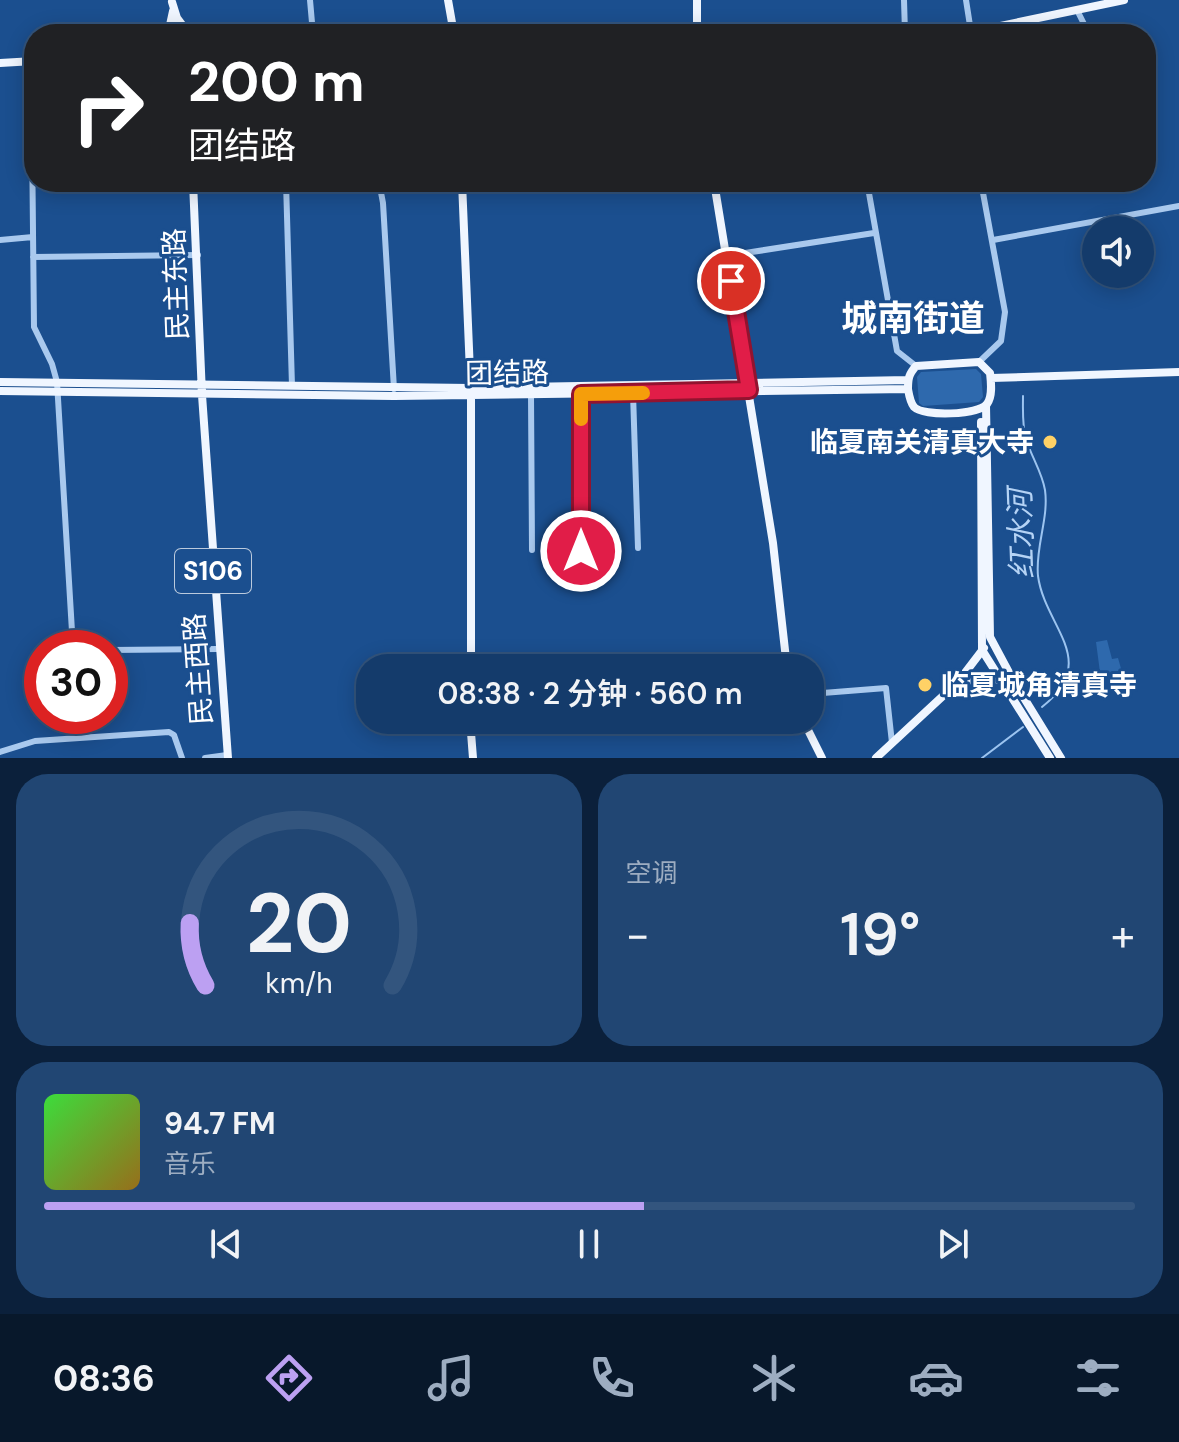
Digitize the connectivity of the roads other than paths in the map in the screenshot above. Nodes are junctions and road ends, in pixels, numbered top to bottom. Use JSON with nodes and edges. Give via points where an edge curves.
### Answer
{"nodes":[{"id":1,"x":310,"y":0,"type":"edge"},
{"id":2,"x":448,"y":0,"type":"edge"},
{"id":3,"x":697,"y":0,"type":"edge"},
{"id":4,"x":904,"y":0,"type":"edge"},
{"id":5,"x":966,"y":0,"type":"edge"},
{"id":6,"x":172,"y":1,"type":"edge"},
{"id":7,"x":1118,"y":1,"type":"edge"},
{"id":8,"x":1077,"y":10,"type":"junction"},
{"id":9,"x":171,"y":24,"type":"edge"},
{"id":10,"x":178,"y":24,"type":"edge"},
{"id":11,"x":182,"y":24,"type":"edge"},
{"id":12,"x":312,"y":24,"type":"edge"},
{"id":13,"x":452,"y":24,"type":"edge"},
{"id":14,"x":697,"y":24,"type":"edge"},
{"id":15,"x":905,"y":24,"type":"edge"},
{"id":16,"x":966,"y":24,"type":"edge"},
{"id":17,"x":1009,"y":24,"type":"edge"},
{"id":18,"x":1084,"y":24,"type":"edge"},
{"id":19,"x":24,"y":62,"type":"edge"},
{"id":20,"x":0,"y":63,"type":"edge"},
{"id":21,"x":33,"y":192,"type":"edge"},
{"id":22,"x":194,"y":192,"type":"edge"},
{"id":23,"x":286,"y":192,"type":"edge"},
{"id":24,"x":381,"y":192,"type":"edge"},
{"id":25,"x":462,"y":192,"type":"edge"},
{"id":26,"x":716,"y":192,"type":"edge"},
{"id":27,"x":868,"y":192,"type":"edge"},
{"id":28,"x":983,"y":192,"type":"edge"},
{"id":29,"x":1179,"y":206,"type":"edge"},
{"id":30,"x":874,"y":233,"type":"junction"},
{"id":31,"x":33,"y":237,"type":"junction"},
{"id":32,"x":0,"y":240,"type":"edge"},
{"id":33,"x":993,"y":240,"type":"junction"},
{"id":34,"x":198,"y":255,"type":"junction"},
{"id":35,"x":726,"y":256,"type":"junction"},
{"id":36,"x":33,"y":257,"type":"junction"},
{"id":37,"x":979,"y":362,"type":"junction"},
{"id":38,"x":916,"y":366,"type":"junction"},
{"id":39,"x":1179,"y":375,"type":"edge"},
{"id":40,"x":991,"y":381,"type":"junction"},
{"id":41,"x":0,"y":382,"type":"edge"},
{"id":42,"x":202,"y":385,"type":"junction"},
{"id":43,"x":908,"y":385,"type":"junction"},
{"id":44,"x":292,"y":386,"type":"junction"},
{"id":45,"x":57,"y":387,"type":"junction"},
{"id":46,"x":749,"y":387,"type":"junction"},
{"id":47,"x":0,"y":391,"type":"edge"},
{"id":48,"x":394,"y":392,"type":"junction"},
{"id":49,"x":470,"y":392,"type":"junction"},
{"id":50,"x":633,"y":393,"type":"junction"},
{"id":51,"x":581,"y":394,"type":"junction"},
{"id":52,"x":202,"y":395,"type":"junction"},
{"id":53,"x":531,"y":395,"type":"junction"},
{"id":54,"x":983,"y":407,"type":"junction"},
{"id":55,"x":638,"y":548,"type":"dead end"},
{"id":56,"x":532,"y":550,"type":"dead end"},
{"id":57,"x":581,"y":551,"type":"dead end"},
{"id":58,"x":72,"y":630,"type":"edge"},
{"id":59,"x":990,"y":637,"type":"junction"},
{"id":60,"x":218,"y":649,"type":"junction"},
{"id":61,"x":128,"y":650,"type":"edge"},
{"id":62,"x":982,"y":650,"type":"junction"},
{"id":63,"x":471,"y":654,"type":"edge"},
{"id":64,"x":785,"y":654,"type":"edge"},
{"id":65,"x":1001,"y":680,"type":"junction"},
{"id":66,"x":1013,"y":680,"type":"junction"},
{"id":67,"x":958,"y":682,"type":"junction"},
{"id":68,"x":824,"y":693,"type":"edge"},
{"id":69,"x":471,"y":734,"type":"edge"},
{"id":70,"x":810,"y":734,"type":"edge"},
{"id":71,"x":892,"y":743,"type":"junction"},
{"id":72,"x":0,"y":752,"type":"edge"},
{"id":73,"x":228,"y":756,"type":"edge"},
{"id":74,"x":182,"y":758,"type":"edge"},
{"id":75,"x":205,"y":758,"type":"edge"},
{"id":76,"x":473,"y":758,"type":"edge"},
{"id":77,"x":822,"y":758,"type":"edge"},
{"id":78,"x":876,"y":758,"type":"edge"},
{"id":79,"x":1050,"y":758,"type":"edge"},
{"id":80,"x":1061,"y":758,"type":"edge"}],
"edges":[{"from":1,"to":12,"type":"street"},
{"from":2,"to":13,"type":"main road"},
{"from":3,"to":14,"type":"main road"},
{"from":4,"to":15,"type":"street"},
{"from":5,"to":16,"type":"street"},
{"from":6,"to":9,"type":"main road"},
{"from":6,"to":10,"type":"main road"},
{"from":6,"to":11,"type":"main road"},
{"from":7,"to":8,"type":"main road"},
{"from":8,"to":17,"type":"main road"},
{"from":8,"to":18,"type":"street"},
{"from":19,"to":20,"type":"main road"},
{"from":21,"to":31,"type":"street"},
{"from":22,"to":34,"type":"main road","name":"民主东路","number":"S106"},
{"from":23,"to":44,"type":"street"},
{"from":24,"to":48,"type":"street"},
{"from":25,"to":49,"type":"main road"},
{"from":26,"to":35,"type":"main road"},
{"from":27,"to":30,"type":"street"},
{"from":28,"to":33,"type":"street"},
{"from":29,"to":33,"type":"street"},
{"from":30,"to":35,"type":"street"},
{"from":30,"to":38,"type":"street","via":[[897,351]]},
{"from":31,"to":32,"type":"street"},
{"from":31,"to":36,"type":"street"},
{"from":33,"to":37,"type":"street","via":[[1004,330],[1001,341]]},
{"from":34,"to":36,"type":"street"},
{"from":34,"to":42,"type":"main road","name":"民主东路","number":"S106"},
{"from":35,"to":46,"type":"main road"},
{"from":36,"to":45,"type":"street","via":[[34,327]]},
{"from":37,"to":38,"type":"main road"},
{"from":37,"to":40,"type":"main road"},
{"from":38,"to":43,"type":"main road"},
{"from":39,"to":40,"type":"main road"},
{"from":40,"to":54,"type":"main road"},
{"from":41,"to":45,"type":"main road"},
{"from":42,"to":44,"type":"main road","name":"团结路"},
{"from":42,"to":45,"type":"main road","name":"团结路"},
{"from":42,"to":52,"type":"main road","name":"民主西路","number":"S106"},
{"from":43,"to":46,"type":"main road","name":"团结路"},
{"from":43,"to":54,"type":"main road","via":[[915,408],[925,413],[976,412]]},
{"from":44,"to":48,"type":"main road","name":"团结路"},
{"from":45,"to":47,"type":"main road"},
{"from":45,"to":52,"type":"main road","name":"团结路"},
{"from":45,"to":58,"type":"street"},
{"from":46,"to":49,"type":"main road","name":"团结路"},
{"from":46,"to":50,"type":"main road","name":"团结路"},
{"from":46,"to":64,"type":"main road"},
{"from":48,"to":49,"type":"main road","name":"团结路"},
{"from":48,"to":52,"type":"main road","name":"团结路"},
{"from":49,"to":53,"type":"main road","name":"团结路"},
{"from":49,"to":63,"type":"main road"},
{"from":50,"to":51,"type":"main road","name":"团结路"},
{"from":50,"to":55,"type":"street"},
{"from":51,"to":53,"type":"main road","name":"团结路"},
{"from":51,"to":57,"type":"street"},
{"from":52,"to":60,"type":"main road","name":"民主西路","number":"S106"},
{"from":53,"to":56,"type":"street"},
{"from":54,"to":59,"type":"main road"},
{"from":54,"to":62,"type":"main road"},
{"from":59,"to":62,"type":"main road"},
{"from":59,"to":66,"type":"main road"},
{"from":60,"to":61,"type":"street"},
{"from":60,"to":73,"type":"main road","name":"民主西路","number":"S106"},
{"from":62,"to":65,"type":"main road"},
{"from":62,"to":67,"type":"main road"},
{"from":65,"to":66,"type":"main road"},
{"from":65,"to":67,"type":"main road"},
{"from":65,"to":79,"type":"main road"},
{"from":66,"to":80,"type":"main road"},
{"from":67,"to":71,"type":"main road"},
{"from":68,"to":71,"type":"street","via":[[886,688]]},
{"from":69,"to":76,"type":"main road"},
{"from":70,"to":77,"type":"main road"},
{"from":71,"to":78,"type":"main road"},
{"from":72,"to":74,"type":"street","via":[[35,741],[169,732]]},
{"from":73,"to":75,"type":"street"}]}
